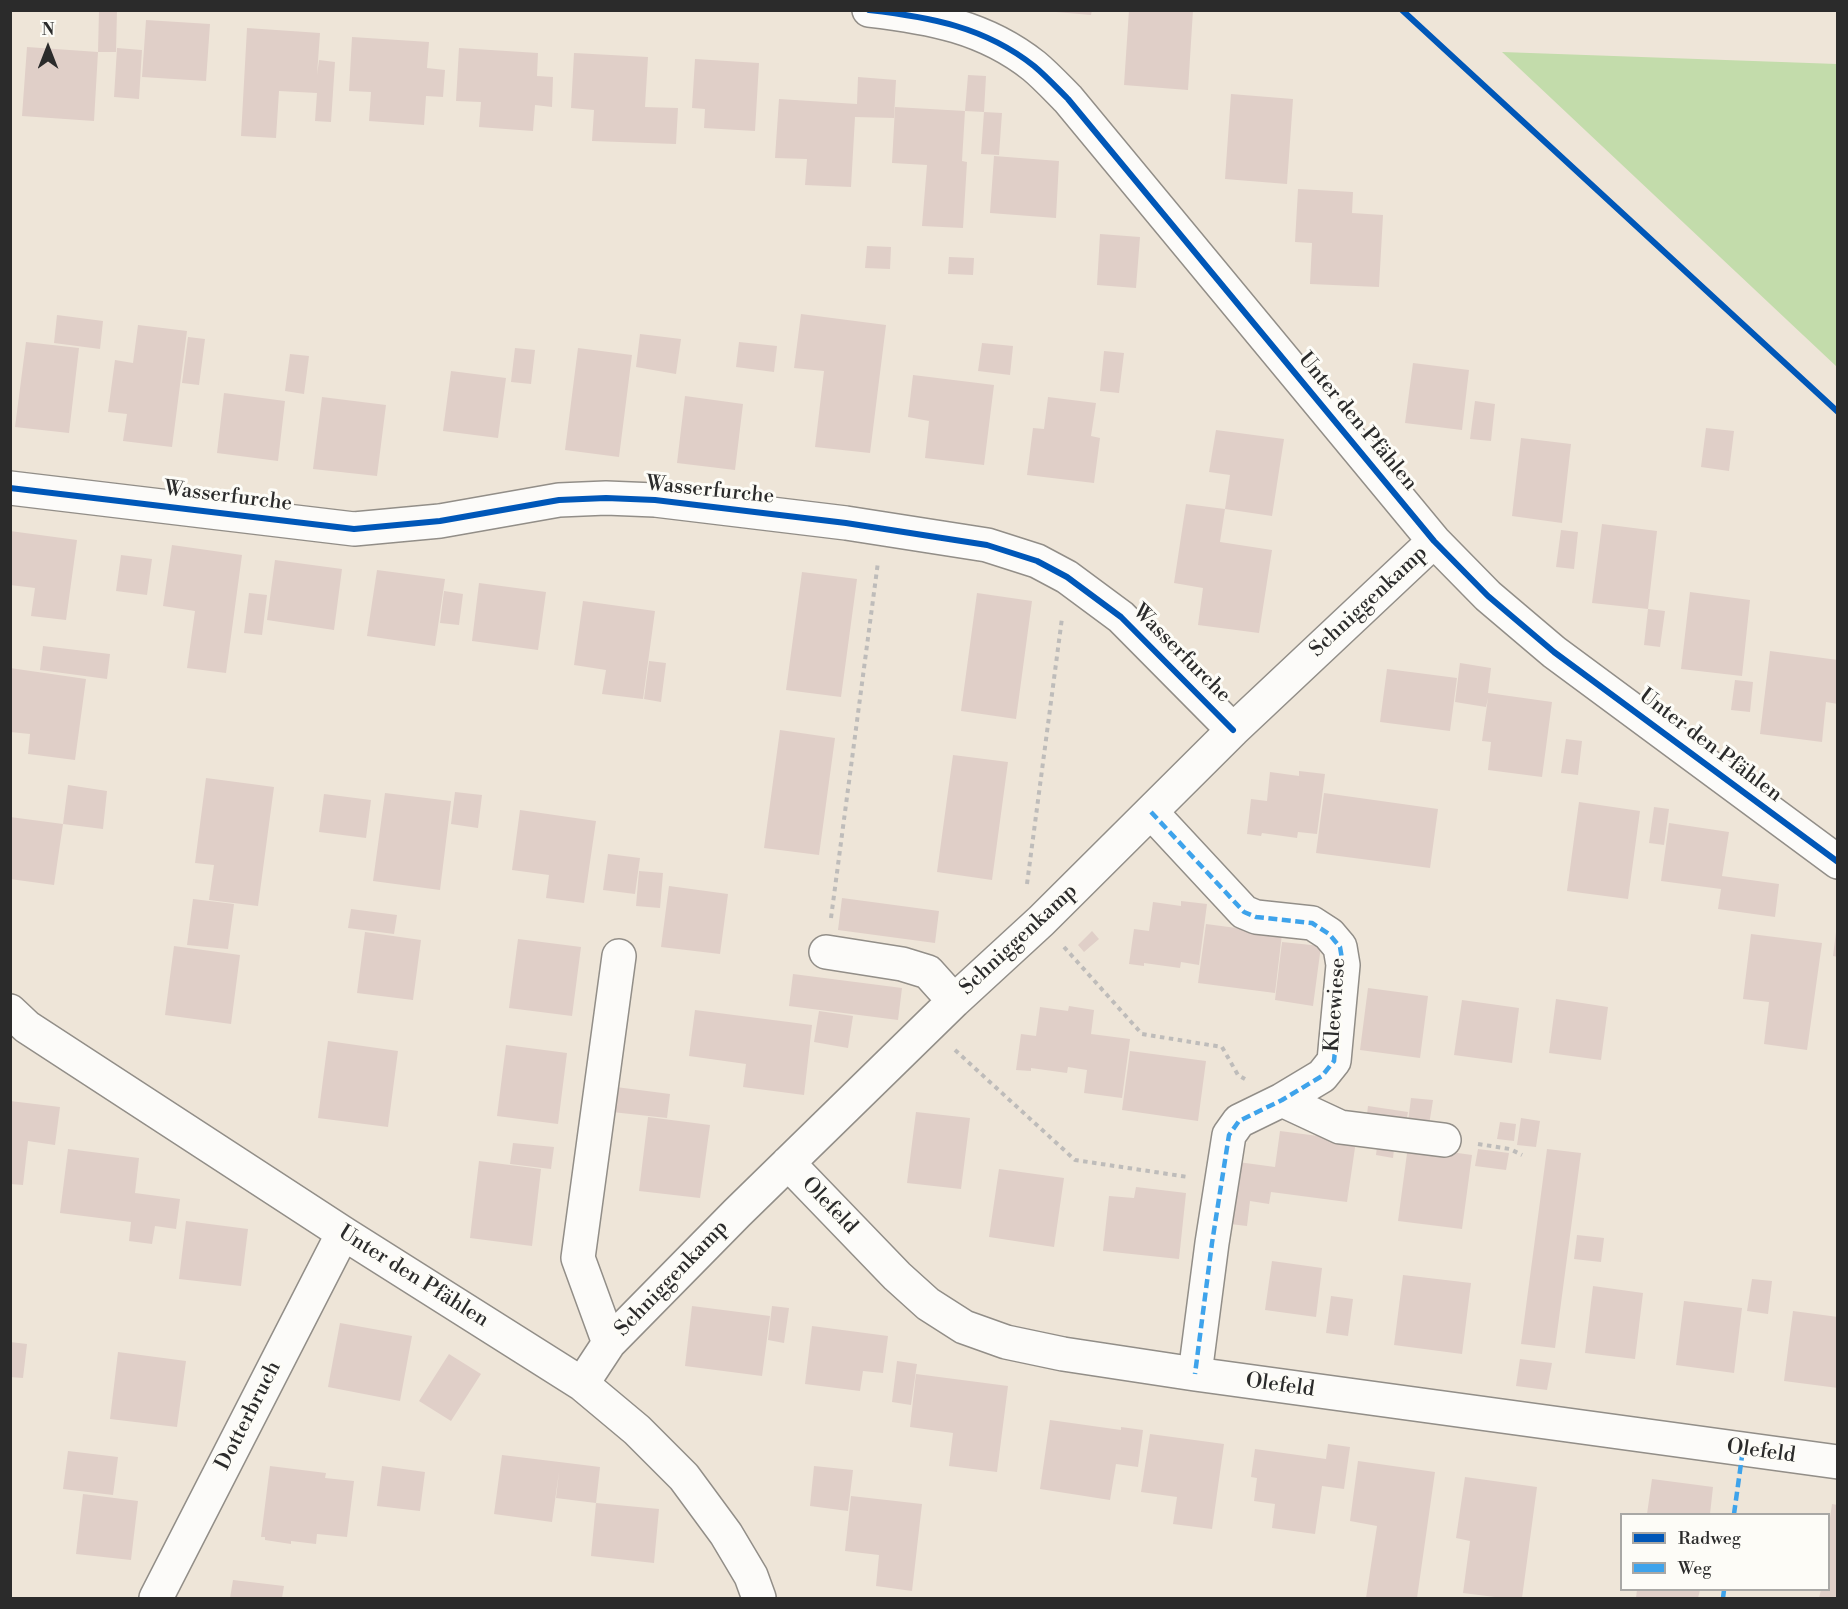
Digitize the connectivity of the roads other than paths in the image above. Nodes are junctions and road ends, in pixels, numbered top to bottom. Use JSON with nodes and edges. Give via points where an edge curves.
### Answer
{"nodes":[{"id":1,"x":868,"y":10,"type":"edge"},
{"id":2,"x":10,"y":488,"type":"edge"},
{"id":3,"x":1434,"y":541,"type":"junction"},
{"id":4,"x":1233,"y":730,"type":"junction"},
{"id":5,"x":1151,"y":812,"type":"junction"},
{"id":6,"x":1838,"y":862,"type":"edge"},
{"id":7,"x":826,"y":952,"type":"road end"},
{"id":8,"x":619,"y":956,"type":"dead end"},
{"id":9,"x":954,"y":1001,"type":"junction"},
{"id":10,"x":10,"y":1011,"type":"edge"},
{"id":11,"x":1282,"y":1100,"type":"junction"},
{"id":12,"x":1444,"y":1140,"type":"road end"},
{"id":13,"x":788,"y":1163,"type":"junction"},
{"id":14,"x":343,"y":1233,"type":"junction"},
{"id":15,"x":609,"y":1343,"type":"junction"},
{"id":16,"x":1195,"y":1374,"type":"junction"},
{"id":17,"x":582,"y":1384,"type":"junction"},
{"id":18,"x":1838,"y":1462,"type":"edge"},
{"id":19,"x":156,"y":1599,"type":"edge"},
{"id":20,"x":759,"y":1599,"type":"edge"}],
"edges":[{"from":1,"to":3,"type":"street","name":"Unter den Pfählen","via":[[906,14],[980,33],[1036,67],[1068,99]]},
{"from":2,"to":4,"type":"street","name":"Wasserfurche","via":[[354,529],[440,521],[559,500],[656,500],[987,545],[1037,561],[1067,577],[1121,617]]},
{"from":3,"to":4,"type":"street","name":"Schniggenkamp"},
{"from":3,"to":6,"type":"street","name":"Unter den Pfählen","via":[[1488,596],[1554,652]]},
{"from":4,"to":5,"type":"street","name":"Schniggenkamp"},
{"from":5,"to":9,"type":"street","name":"Schniggenkamp"},
{"from":5,"to":11,"type":"street","name":"Kleewiese","via":[[1244,912],[1256,917],[1312,923],[1340,947],[1343,965],[1334,1061],[1322,1076]]},
{"from":7,"to":9,"type":"street","via":[[928,972]]},
{"from":8,"to":15,"type":"street","name":"Schniggenkamp","via":[[578,1258]]},
{"from":9,"to":13,"type":"street","name":"Schniggenkamp"},
{"from":10,"to":14,"type":"street","name":"Unter den Pfählen","via":[[27,1027]]},
{"from":11,"to":12,"type":"street","via":[[1340,1127]]},
{"from":11,"to":16,"type":"street","name":"Kleewiese","via":[[1239,1121],[1229,1135]]},
{"from":13,"to":15,"type":"street","name":"Schniggenkamp"},
{"from":13,"to":16,"type":"street","name":"Olefeld","via":[[897,1276],[928,1304],[964,1327],[1006,1342],[1063,1354]]},
{"from":14,"to":17,"type":"street","name":"Unter den Pfählen"},
{"from":14,"to":19,"type":"street","name":"Dotterbruch"},
{"from":15,"to":17,"type":"street","name":"Schniggenkamp"},
{"from":16,"to":18,"type":"street","name":"Olefeld"},
{"from":17,"to":20,"type":"street","name":"Unter den Pfählen","via":[[684,1476],[726,1534],[751,1576]]}]}
